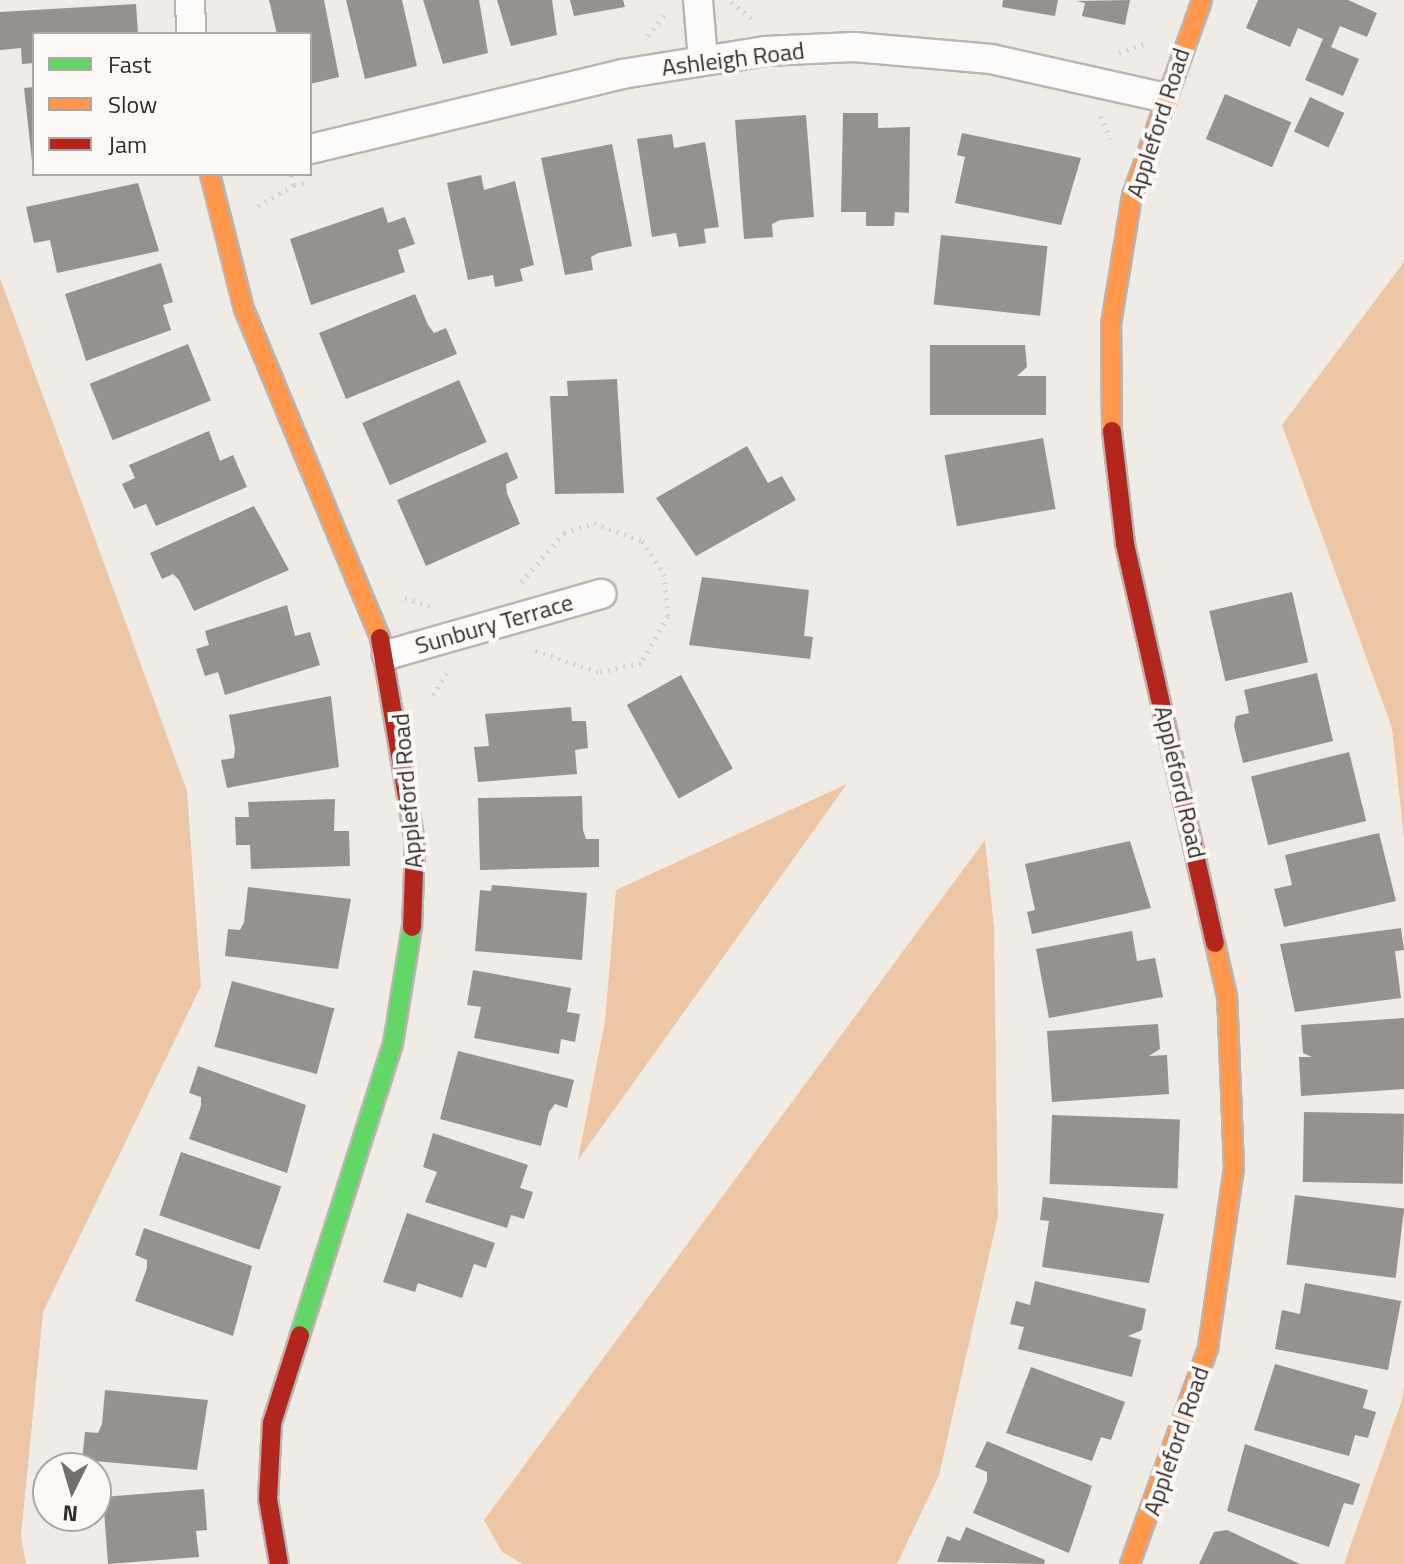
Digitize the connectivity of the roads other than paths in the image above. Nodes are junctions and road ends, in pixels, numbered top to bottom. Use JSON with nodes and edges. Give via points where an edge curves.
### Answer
{"nodes":[{"id":1,"x":190,"y":0,"type":"edge"},
{"id":2,"x":698,"y":0,"type":"edge"},
{"id":3,"x":1202,"y":0,"type":"edge"},
{"id":4,"x":191,"y":32,"type":"edge"},
{"id":5,"x":703,"y":59,"type":"junction"},
{"id":6,"x":1161,"y":97,"type":"junction"},
{"id":7,"x":312,"y":149,"type":"edge"},
{"id":8,"x":211,"y":176,"type":"edge"},
{"id":9,"x":601,"y":594,"type":"dead end"},
{"id":10,"x":387,"y":655,"type":"junction"},
{"id":11,"x":279,"y":1564,"type":"edge"},
{"id":12,"x":1130,"y":1564,"type":"edge"}],
"edges":[{"from":1,"to":4,"type":"street"},
{"from":2,"to":5,"type":"street"},
{"from":3,"to":6,"type":"street","name":"Appleford Road"},
{"from":5,"to":6,"type":"street","name":"Ashleigh Road","via":[[854,47],[924,51]]},
{"from":5,"to":7,"type":"street","name":"Ashleigh Road"},
{"from":6,"to":12,"type":"street","name":"Appleford Road","via":[[1132,196],[1111,324],[1116,494],[1227,996],[1234,1167],[1208,1348]]},
{"from":8,"to":10,"type":"street","name":"Appleford Road","via":[[244,309]]},
{"from":9,"to":10,"type":"street","name":"Sunbury Terrace"},
{"from":10,"to":11,"type":"street","name":"Appleford Road","via":[[413,800],[411,947],[377,1101],[272,1423],[268,1499]]}]}
